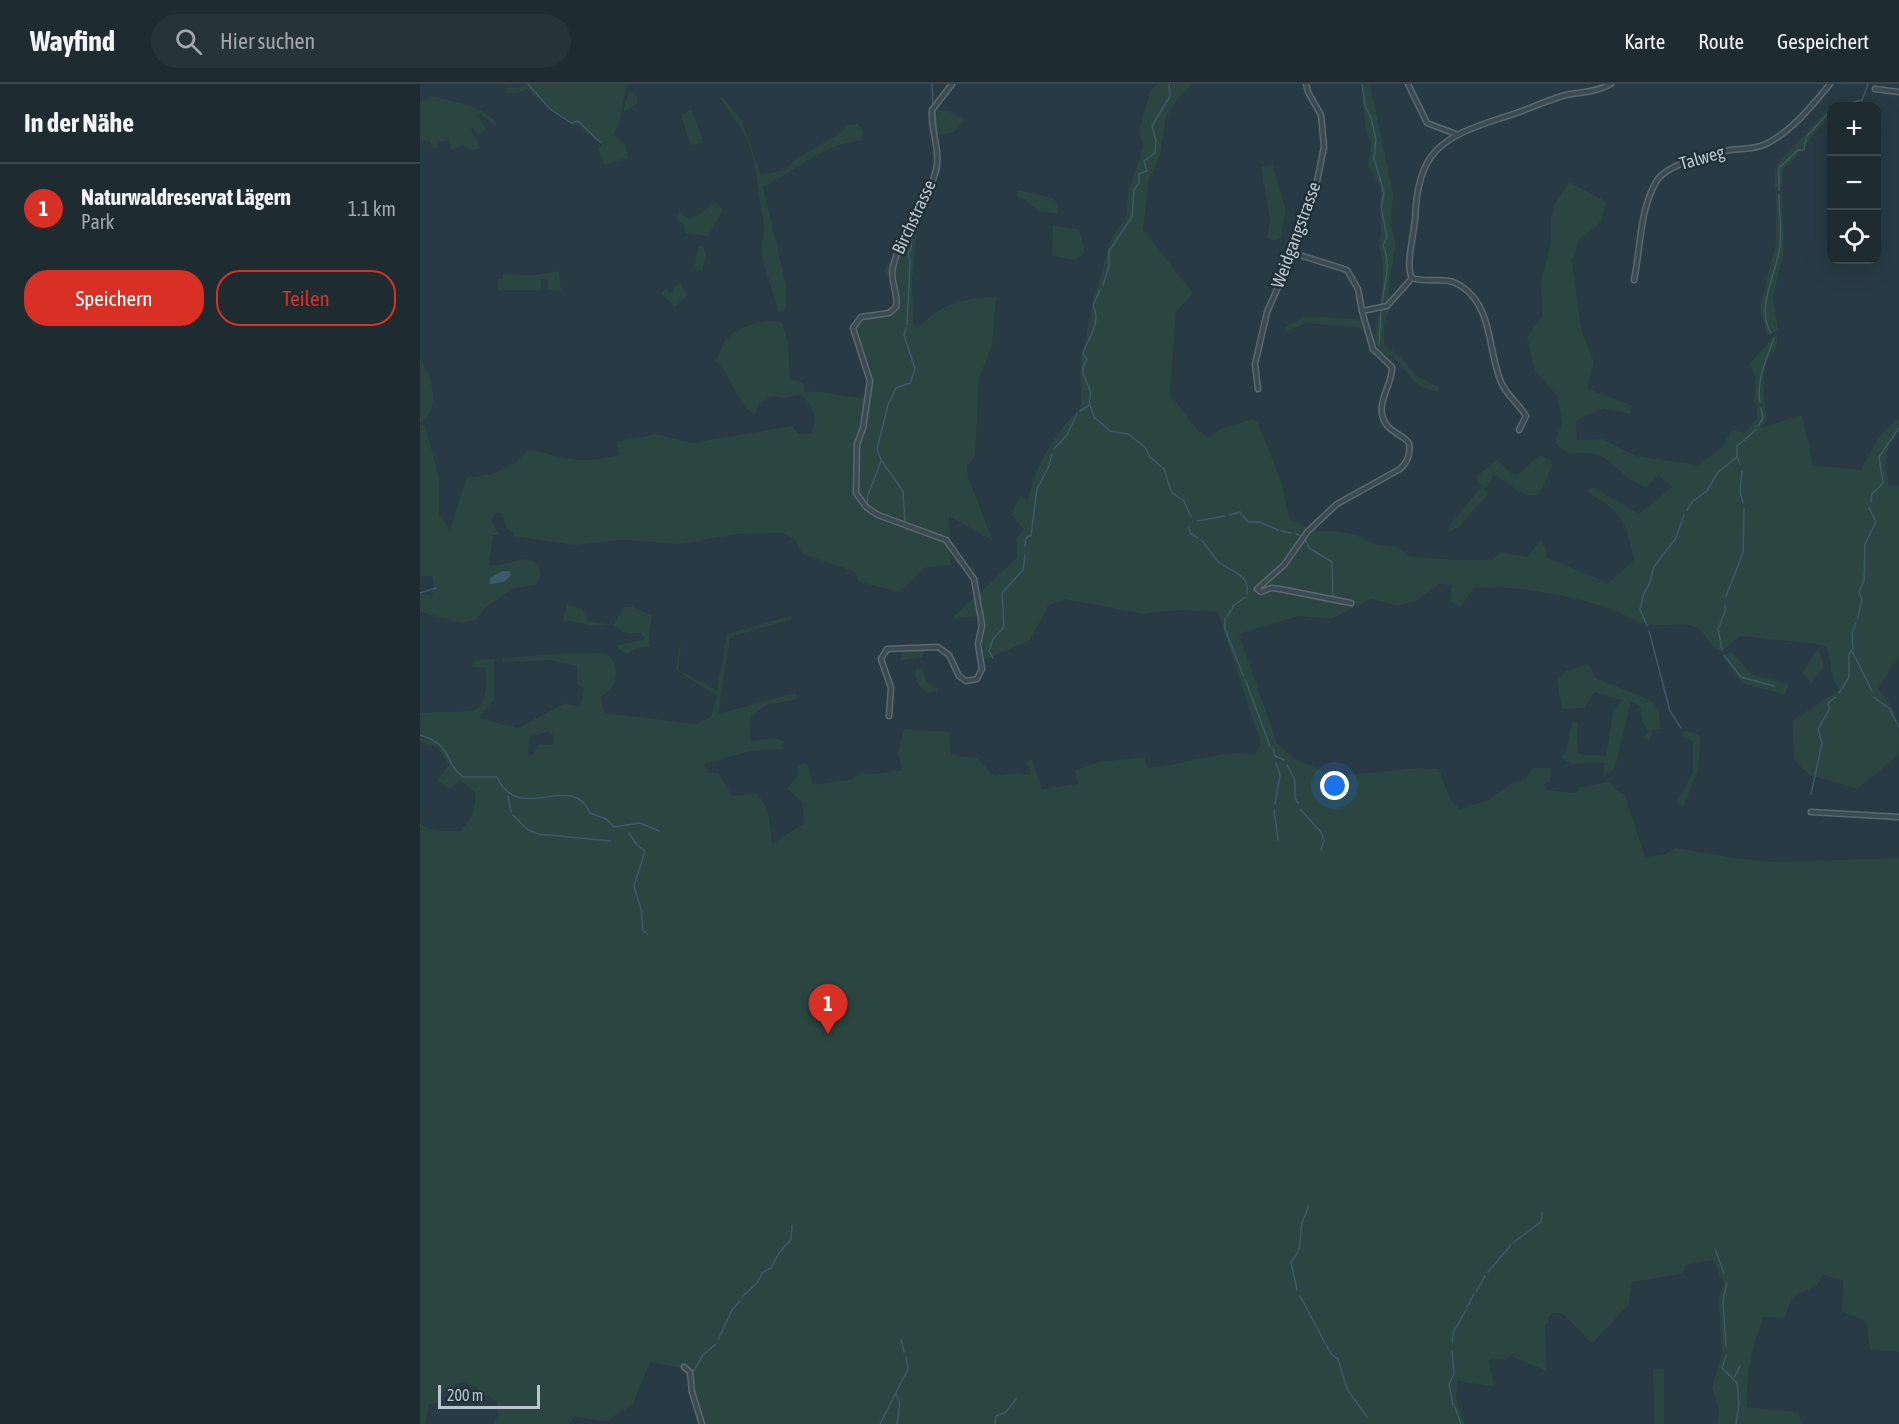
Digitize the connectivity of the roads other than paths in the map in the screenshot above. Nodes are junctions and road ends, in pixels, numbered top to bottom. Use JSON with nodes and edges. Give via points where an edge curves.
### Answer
{"nodes":[{"id":1,"x":952,"y":84,"type":"edge"},
{"id":2,"x":1306,"y":84,"type":"edge"},
{"id":3,"x":1408,"y":84,"type":"edge"},
{"id":4,"x":1611,"y":84,"type":"edge"},
{"id":5,"x":1830,"y":84,"type":"edge"},
{"id":6,"x":1875,"y":89,"type":"dead end"},
{"id":7,"x":1899,"y":92,"type":"edge"},
{"id":8,"x":1456,"y":134,"type":"junction"},
{"id":9,"x":1293,"y":253,"type":"junction"},
{"id":10,"x":1412,"y":278,"type":"junction"},
{"id":11,"x":1634,"y":280,"type":"dead end"},
{"id":12,"x":1362,"y":311,"type":"junction"},
{"id":13,"x":1258,"y":389,"type":"dead end"},
{"id":14,"x":1519,"y":430,"type":"dead end"},
{"id":15,"x":1351,"y":603,"type":"dead end"},
{"id":16,"x":889,"y":716,"type":"dead end"},
{"id":17,"x":1811,"y":812,"type":"dead end"},
{"id":18,"x":1899,"y":817,"type":"edge"},
{"id":19,"x":684,"y":1367,"type":"dead end"},
{"id":20,"x":702,"y":1424,"type":"edge"}],
"edges":[{"from":1,"to":16,"type":"street","name":"Birchstrasse","via":[[932,110],[936,170],[893,266],[896,307],[889,313],[861,317],[852,330],[870,381],[857,444],[857,496],[878,515],[937,536],[952,546],[977,588],[982,625],[978,644],[981,673],[974,681],[962,679],[949,655],[935,646],[887,649],[881,661],[891,688]]},
{"from":2,"to":9,"type":"street","name":"Weidgangstrasse","via":[[1320,112],[1325,141],[1315,191]]},
{"from":3,"to":8,"type":"street","via":[[1427,123]]},
{"from":4,"to":8,"type":"street","via":[[1538,103]]},
{"from":5,"to":11,"type":"street","name":"Talweg","via":[[1806,113],[1767,143],[1747,150],[1728,150],[1663,172],[1655,182],[1645,212]]},
{"from":6,"to":7,"type":"street"},
{"from":8,"to":10,"type":"street","via":[[1433,153],[1421,178],[1408,266]]},
{"from":9,"to":12,"type":"street","via":[[1347,270],[1358,289]]},
{"from":9,"to":13,"type":"street","name":"Weidgangstrasse","via":[[1267,312],[1255,364]]},
{"from":10,"to":12,"type":"street","via":[[1387,306]]},
{"from":10,"to":14,"type":"street","via":[[1448,280],[1472,296],[1489,329],[1502,384],[1526,416]]},
{"from":12,"to":15,"type":"street","via":[[1373,349],[1392,367],[1383,397],[1383,416],[1388,427],[1408,441],[1408,458],[1400,470],[1337,504],[1304,535],[1284,566],[1257,590],[1276,588]]},
{"from":17,"to":18,"type":"street"},
{"from":19,"to":20,"type":"street","via":[[690,1372]]}]}
